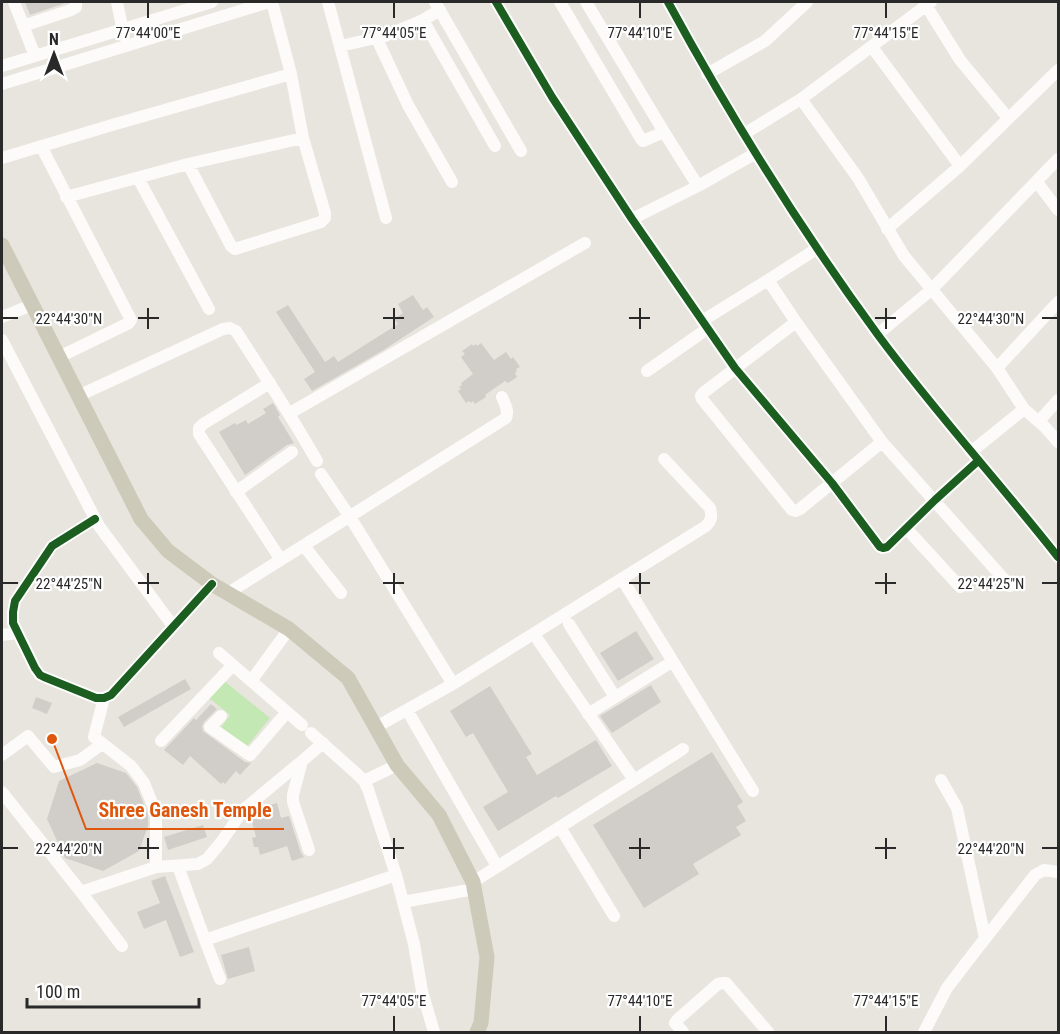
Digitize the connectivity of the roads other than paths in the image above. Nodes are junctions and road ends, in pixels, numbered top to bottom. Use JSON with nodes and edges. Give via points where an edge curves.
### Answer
{"nodes":[{"id":1,"x":14,"y":2,"type":"edge"},
{"id":2,"x":76,"y":2,"type":"edge"},
{"id":3,"x":117,"y":2,"type":"edge"},
{"id":4,"x":212,"y":2,"type":"edge"},
{"id":5,"x":271,"y":2,"type":"edge"},
{"id":6,"x":328,"y":2,"type":"edge"},
{"id":7,"x":496,"y":2,"type":"edge"},
{"id":8,"x":560,"y":2,"type":"edge"},
{"id":9,"x":586,"y":2,"type":"edge"},
{"id":10,"x":668,"y":2,"type":"edge"},
{"id":11,"x":807,"y":2,"type":"edge"},
{"id":12,"x":927,"y":3,"type":"edge"},
{"id":13,"x":438,"y":6,"type":"edge"},
{"id":14,"x":423,"y":20,"type":"junction"},
{"id":15,"x":23,"y":26,"type":"junction"},
{"id":16,"x":122,"y":29,"type":"junction"},
{"id":17,"x":377,"y":39,"type":"junction"},
{"id":18,"x":126,"y":45,"type":"junction"},
{"id":19,"x":340,"y":46,"type":"junction"},
{"id":20,"x":872,"y":47,"type":"junction"},
{"id":21,"x":34,"y":56,"type":"junction"},
{"id":22,"x":2,"y":66,"type":"edge"},
{"id":23,"x":1059,"y":70,"type":"edge"},
{"id":24,"x":291,"y":74,"type":"junction"},
{"id":25,"x":707,"y":74,"type":"junction"},
{"id":26,"x":2,"y":84,"type":"edge"},
{"id":27,"x":801,"y":99,"type":"junction"},
{"id":28,"x":1008,"y":118,"type":"junction"},
{"id":29,"x":664,"y":132,"type":"junction"},
{"id":30,"x":744,"y":134,"type":"junction"},
{"id":31,"x":303,"y":138,"type":"junction"},
{"id":32,"x":41,"y":146,"type":"junction"},
{"id":33,"x":495,"y":146,"type":"dead end"},
{"id":34,"x":521,"y":152,"type":"dead end"},
{"id":35,"x":756,"y":153,"type":"junction"},
{"id":36,"x":2,"y":158,"type":"edge"},
{"id":37,"x":1059,"y":159,"type":"edge"},
{"id":38,"x":188,"y":164,"type":"junction"},
{"id":39,"x":960,"y":166,"type":"junction"},
{"id":40,"x":138,"y":178,"type":"junction"},
{"id":41,"x":452,"y":182,"type":"dead end"},
{"id":42,"x":1036,"y":182,"type":"junction"},
{"id":43,"x":698,"y":186,"type":"junction"},
{"id":44,"x":66,"y":196,"type":"junction"},
{"id":45,"x":1059,"y":210,"type":"edge"},
{"id":46,"x":386,"y":218,"type":"dead end"},
{"id":47,"x":632,"y":219,"type":"junction"},
{"id":48,"x":887,"y":229,"type":"junction"},
{"id":49,"x":585,"y":243,"type":"dead end"},
{"id":50,"x":2,"y":245,"type":"edge"},
{"id":51,"x":818,"y":248,"type":"junction"},
{"id":52,"x":768,"y":280,"type":"junction"},
{"id":53,"x":931,"y":290,"type":"junction"},
{"id":54,"x":1059,"y":302,"type":"edge"},
{"id":55,"x":32,"y":305,"type":"junction"},
{"id":56,"x":209,"y":309,"type":"dead end"},
{"id":57,"x":2,"y":316,"type":"edge"},
{"id":58,"x":796,"y":322,"type":"junction"},
{"id":59,"x":704,"y":325,"type":"junction"},
{"id":60,"x":878,"y":334,"type":"junction"},
{"id":61,"x":2,"y":340,"type":"edge"},
{"id":62,"x":59,"y":357,"type":"junction"},
{"id":63,"x":735,"y":368,"type":"junction"},
{"id":64,"x":996,"y":368,"type":"junction"},
{"id":65,"x":647,"y":372,"type":"dead end"},
{"id":66,"x":270,"y":382,"type":"junction"},
{"id":67,"x":78,"y":396,"type":"junction"},
{"id":68,"x":502,"y":397,"type":"dead end"},
{"id":69,"x":1059,"y":399,"type":"edge"},
{"id":70,"x":1024,"y":408,"type":"junction"},
{"id":71,"x":290,"y":413,"type":"junction"},
{"id":72,"x":1039,"y":421,"type":"junction"},
{"id":73,"x":882,"y":442,"type":"junction"},
{"id":74,"x":1059,"y":442,"type":"edge"},
{"id":75,"x":292,"y":452,"type":"dead end"},
{"id":76,"x":975,"y":457,"type":"junction"},
{"id":77,"x":664,"y":459,"type":"dead end"},
{"id":78,"x":317,"y":461,"type":"dead end"},
{"id":79,"x":321,"y":474,"type":"dead end"},
{"id":80,"x":832,"y":483,"type":"junction"},
{"id":81,"x":236,"y":492,"type":"junction"},
{"id":82,"x":934,"y":501,"type":"junction"},
{"id":83,"x":350,"y":518,"type":"junction"},
{"id":84,"x":95,"y":519,"type":"junction"},
{"id":85,"x":906,"y":528,"type":"junction"},
{"id":86,"x":304,"y":546,"type":"junction"},
{"id":87,"x":1059,"y":557,"type":"edge"},
{"id":88,"x":281,"y":560,"type":"junction"},
{"id":89,"x":622,"y":579,"type":"junction"},
{"id":90,"x":212,"y":584,"type":"junction"},
{"id":91,"x":1010,"y":586,"type":"dead end"},
{"id":92,"x":960,"y":587,"type":"dead end"},
{"id":93,"x":228,"y":593,"type":"junction"},
{"id":94,"x":341,"y":593,"type":"dead end"},
{"id":95,"x":569,"y":624,"type":"dead end"},
{"id":96,"x":174,"y":626,"type":"junction"},
{"id":97,"x":289,"y":629,"type":"junction"},
{"id":98,"x":18,"y":633,"type":"junction"},
{"id":99,"x":2,"y":635,"type":"edge"},
{"id":100,"x":538,"y":640,"type":"dead end"},
{"id":101,"x":219,"y":653,"type":"dead end"},
{"id":102,"x":233,"y":665,"type":"junction"},
{"id":103,"x":667,"y":665,"type":"dead end"},
{"id":104,"x":251,"y":681,"type":"junction"},
{"id":105,"x":453,"y":684,"type":"junction"},
{"id":106,"x":615,"y":697,"type":"junction"},
{"id":107,"x":104,"y":698,"type":"junction"},
{"id":108,"x":407,"y":710,"type":"junction"},
{"id":109,"x":287,"y":712,"type":"junction"},
{"id":110,"x":588,"y":714,"type":"junction"},
{"id":111,"x":221,"y":716,"type":"dead end"},
{"id":112,"x":376,"y":727,"type":"junction"},
{"id":113,"x":161,"y":741,"type":"dead end"},
{"id":114,"x":323,"y":743,"type":"junction"},
{"id":115,"x":102,"y":744,"type":"junction"},
{"id":116,"x":683,"y":748,"type":"dead end"},
{"id":117,"x":2,"y":755,"type":"edge"},
{"id":118,"x":302,"y":761,"type":"junction"},
{"id":119,"x":397,"y":765,"type":"junction"},
{"id":120,"x":634,"y":780,"type":"junction"},
{"id":121,"x":942,"y":780,"type":"dead end"},
{"id":122,"x":364,"y":781,"type":"junction"},
{"id":123,"x":753,"y":791,"type":"dead end"},
{"id":124,"x":2,"y":792,"type":"edge"},
{"id":125,"x":560,"y":827,"type":"junction"},
{"id":126,"x":309,"y":850,"type":"dead end"},
{"id":127,"x":497,"y":866,"type":"junction"},
{"id":128,"x":156,"y":867,"type":"junction"},
{"id":129,"x":179,"y":869,"type":"dead end"},
{"id":130,"x":1059,"y":872,"type":"edge"},
{"id":131,"x":396,"y":875,"type":"junction"},
{"id":132,"x":474,"y":886,"type":"junction"},
{"id":133,"x":81,"y":892,"type":"junction"},
{"id":134,"x":403,"y":902,"type":"junction"},
{"id":135,"x":614,"y":916,"type":"dead end"},
{"id":136,"x":985,"y":938,"type":"junction"},
{"id":137,"x":205,"y":940,"type":"junction"},
{"id":138,"x":122,"y":946,"type":"dead end"},
{"id":139,"x":220,"y":978,"type":"dead end"},
{"id":140,"x":434,"y":1032,"type":"edge"},
{"id":141,"x":477,"y":1032,"type":"edge"},
{"id":142,"x":683,"y":1032,"type":"edge"},
{"id":143,"x":768,"y":1032,"type":"edge"},
{"id":144,"x":924,"y":1032,"type":"edge"}],
"edges":[{"from":1,"to":15,"type":"street"},
{"from":2,"to":15,"type":"street","via":[[71,10]]},
{"from":3,"to":16,"type":"street"},
{"from":4,"to":16,"type":"street"},
{"from":5,"to":18,"type":"street"},
{"from":5,"to":24,"type":"street"},
{"from":6,"to":19,"type":"street"},
{"from":7,"to":47,"type":"street"},
{"from":8,"to":29,"type":"street","via":[[641,139]]},
{"from":9,"to":29,"type":"street"},
{"from":10,"to":25,"type":"street"},
{"from":11,"to":25,"type":"street","via":[[765,41]]},
{"from":12,"to":20,"type":"street"},
{"from":12,"to":28,"type":"street","via":[[960,60]]},
{"from":13,"to":14,"type":"street"},
{"from":13,"to":34,"type":"street"},
{"from":14,"to":17,"type":"street"},
{"from":14,"to":33,"type":"street"},
{"from":15,"to":21,"type":"street"},
{"from":16,"to":18,"type":"street"},
{"from":16,"to":21,"type":"street"},
{"from":17,"to":19,"type":"street"},
{"from":17,"to":41,"type":"street","via":[[408,105]]},
{"from":18,"to":26,"type":"street"},
{"from":19,"to":46,"type":"street"},
{"from":20,"to":27,"type":"street"},
{"from":20,"to":39,"type":"street"},
{"from":21,"to":22,"type":"street"},
{"from":23,"to":28,"type":"street"},
{"from":24,"to":31,"type":"street"},
{"from":24,"to":32,"type":"street"},
{"from":25,"to":30,"type":"street"},
{"from":27,"to":30,"type":"street"},
{"from":27,"to":48,"type":"street","via":[[858,178]]},
{"from":28,"to":39,"type":"street"},
{"from":29,"to":43,"type":"street"},
{"from":30,"to":35,"type":"street"},
{"from":31,"to":38,"type":"street"},
{"from":31,"to":38,"type":"street","via":[[325,218],[235,249]]},
{"from":32,"to":36,"type":"street"},
{"from":32,"to":44,"type":"street"},
{"from":35,"to":43,"type":"street"},
{"from":35,"to":51,"type":"street"},
{"from":37,"to":42,"type":"street"},
{"from":38,"to":40,"type":"street"},
{"from":39,"to":48,"type":"street"},
{"from":40,"to":44,"type":"street"},
{"from":40,"to":56,"type":"street"},
{"from":42,"to":45,"type":"street"},
{"from":42,"to":53,"type":"street"},
{"from":43,"to":47,"type":"street"},
{"from":44,"to":62,"type":"street","via":[[131,320]]},
{"from":47,"to":59,"type":"street"},
{"from":48,"to":53,"type":"street"},
{"from":49,"to":71,"type":"street"},
{"from":50,"to":55,"type":"main road"},
{"from":51,"to":52,"type":"street"},
{"from":51,"to":60,"type":"street"},
{"from":52,"to":58,"type":"street"},
{"from":52,"to":59,"type":"street"},
{"from":53,"to":60,"type":"street"},
{"from":53,"to":64,"type":"street"},
{"from":54,"to":64,"type":"street"},
{"from":55,"to":57,"type":"street"},
{"from":55,"to":62,"type":"main road"},
{"from":58,"to":63,"type":"street"},
{"from":58,"to":73,"type":"street"},
{"from":59,"to":63,"type":"street"},
{"from":59,"to":65,"type":"street"},
{"from":60,"to":76,"type":"street"},
{"from":61,"to":84,"type":"street"},
{"from":62,"to":67,"type":"main road"},
{"from":63,"to":80,"type":"street"},
{"from":63,"to":80,"type":"street","via":[[703,393],[702,399],[792,510],[800,509]]},
{"from":64,"to":70,"type":"street"},
{"from":66,"to":67,"type":"street","via":[[236,331],[230,328]]},
{"from":66,"to":71,"type":"street"},
{"from":66,"to":81,"type":"street","via":[[199,428],[199,434]]},
{"from":67,"to":90,"type":"main road","via":[[141,519],[168,551]]},
{"from":68,"to":83,"type":"street","via":[[506,418]]},
{"from":69,"to":72,"type":"street"},
{"from":70,"to":72,"type":"street"},
{"from":70,"to":76,"type":"street"},
{"from":71,"to":78,"type":"street"},
{"from":72,"to":74,"type":"street"},
{"from":73,"to":80,"type":"street"},
{"from":73,"to":82,"type":"street"},
{"from":75,"to":81,"type":"street"},
{"from":76,"to":82,"type":"street"},
{"from":76,"to":87,"type":"street"},
{"from":77,"to":89,"type":"street","via":[[710,508],[711,521]]},
{"from":79,"to":83,"type":"street"},
{"from":80,"to":85,"type":"street","via":[[880,547],[888,547]]},
{"from":81,"to":88,"type":"street"},
{"from":82,"to":85,"type":"street"},
{"from":82,"to":91,"type":"street"},
{"from":83,"to":86,"type":"street"},
{"from":83,"to":105,"type":"street"},
{"from":84,"to":96,"type":"street"},
{"from":84,"to":98,"type":"street","via":[[52,546],[15,601],[13,623]]},
{"from":85,"to":92,"type":"street"},
{"from":86,"to":88,"type":"street"},
{"from":86,"to":94,"type":"street"},
{"from":88,"to":93,"type":"street"},
{"from":89,"to":105,"type":"street"},
{"from":89,"to":123,"type":"street"},
{"from":90,"to":93,"type":"main road"},
{"from":90,"to":96,"type":"street"},
{"from":93,"to":97,"type":"main road"},
{"from":95,"to":106,"type":"street"},
{"from":96,"to":107,"type":"street"},
{"from":97,"to":104,"type":"street"},
{"from":97,"to":112,"type":"main road","via":[[348,678]]},
{"from":98,"to":99,"type":"street"},
{"from":98,"to":107,"type":"street","via":[[40,675]]},
{"from":100,"to":110,"type":"street"},
{"from":101,"to":102,"type":"street"},
{"from":102,"to":104,"type":"street"},
{"from":102,"to":113,"type":"street"},
{"from":103,"to":106,"type":"street"},
{"from":104,"to":109,"type":"street"},
{"from":105,"to":108,"type":"street"},
{"from":106,"to":110,"type":"street"},
{"from":107,"to":115,"type":"street","via":[[94,738]]},
{"from":108,"to":112,"type":"street"},
{"from":108,"to":127,"type":"street"},
{"from":109,"to":111,"type":"street","via":[[250,755],[210,727]]},
{"from":109,"to":114,"type":"street"},
{"from":110,"to":120,"type":"street"},
{"from":112,"to":119,"type":"main road"},
{"from":114,"to":118,"type":"street"},
{"from":114,"to":122,"type":"street"},
{"from":115,"to":117,"type":"street","via":[[80,760],[54,767],[28,736]]},
{"from":115,"to":128,"type":"street","via":[[131,766],[144,783],[156,813]]},
{"from":116,"to":120,"type":"street"},
{"from":118,"to":126,"type":"street","via":[[293,802]]},
{"from":118,"to":128,"type":"street","via":[[243,810],[207,859],[198,864]]},
{"from":119,"to":122,"type":"street"},
{"from":119,"to":132,"type":"main road","via":[[439,815]]},
{"from":120,"to":125,"type":"street"},
{"from":121,"to":136,"type":"street","via":[[957,808]]},
{"from":122,"to":131,"type":"street"},
{"from":124,"to":133,"type":"street"},
{"from":125,"to":127,"type":"street"},
{"from":125,"to":135,"type":"street"},
{"from":127,"to":132,"type":"street"},
{"from":128,"to":133,"type":"street"},
{"from":129,"to":137,"type":"street"},
{"from":130,"to":136,"type":"street","via":[[1044,870],[1035,874]]},
{"from":131,"to":134,"type":"street"},
{"from":131,"to":137,"type":"street"},
{"from":132,"to":134,"type":"street"},
{"from":132,"to":141,"type":"main road","via":[[487,957]]},
{"from":133,"to":138,"type":"street"},
{"from":134,"to":140,"type":"street"},
{"from":136,"to":144,"type":"street","via":[[948,988]]},
{"from":137,"to":139,"type":"street"},
{"from":142,"to":143,"type":"street","via":[[675,1023],[678,1019],[723,982]]}]}
